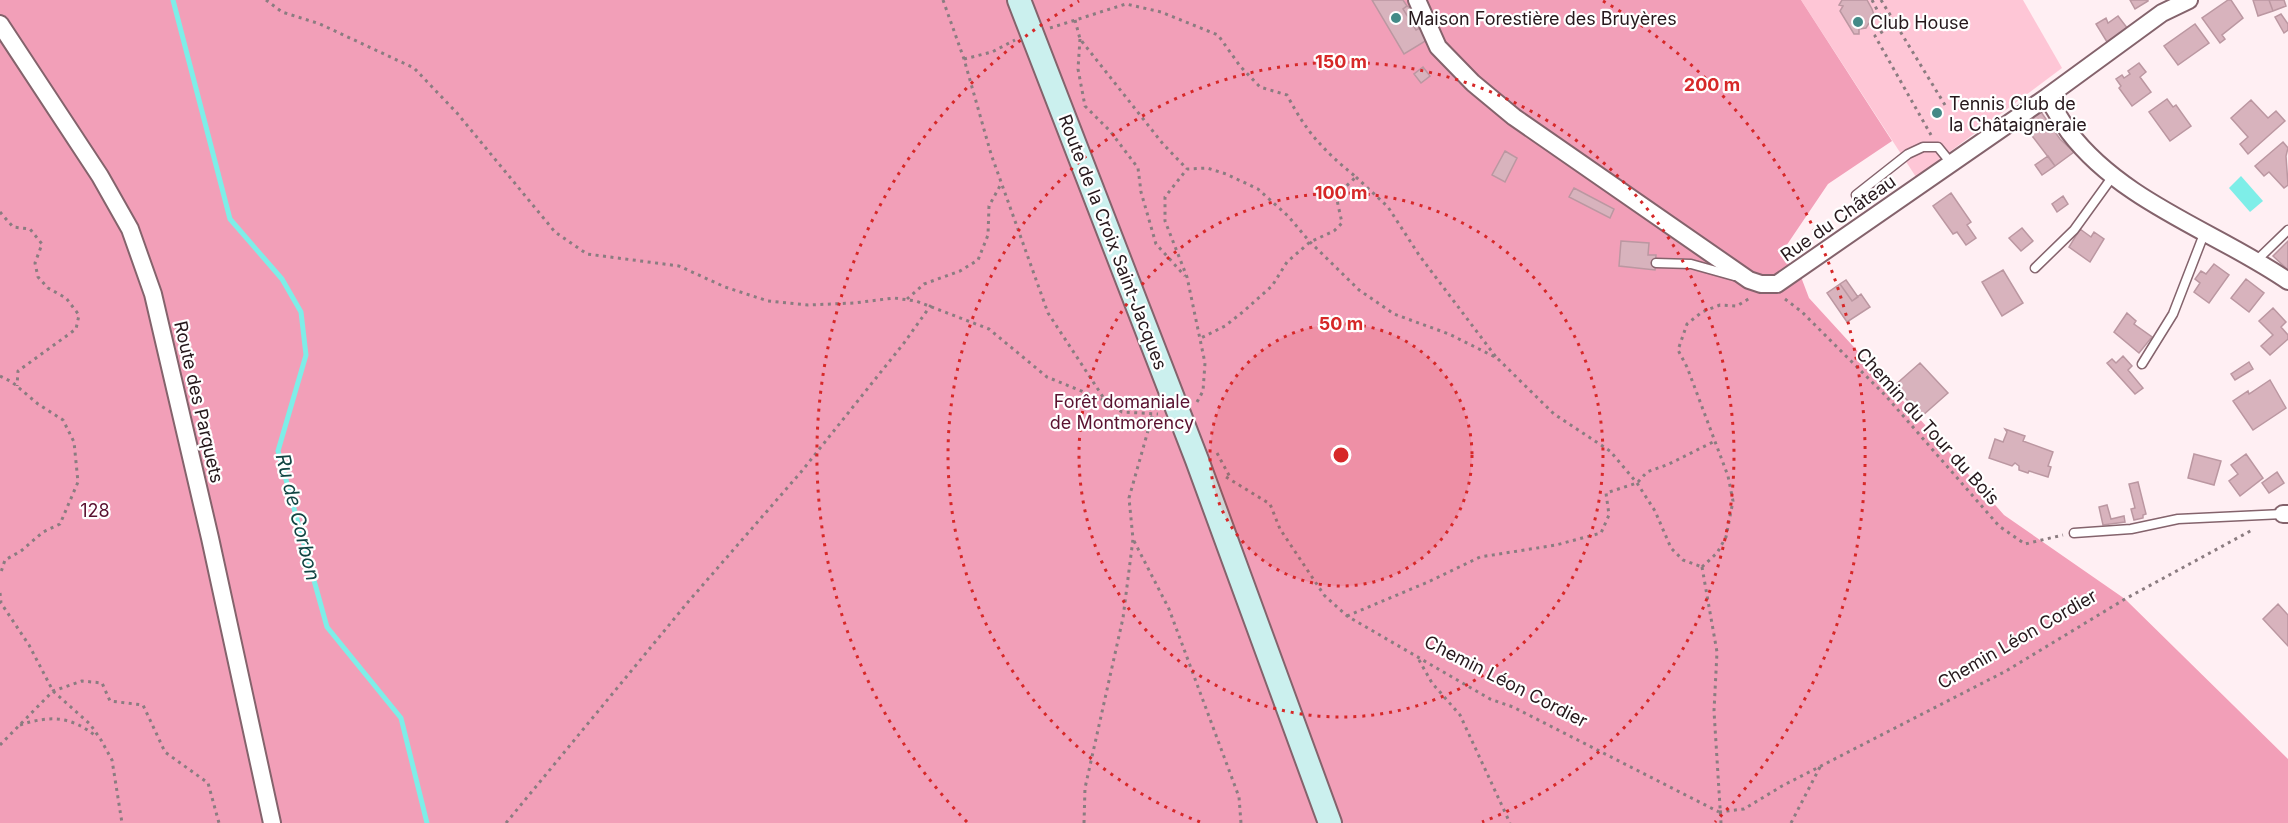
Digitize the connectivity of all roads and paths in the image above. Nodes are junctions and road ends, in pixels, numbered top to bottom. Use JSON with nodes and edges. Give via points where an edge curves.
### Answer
{"nodes":[{"id":1,"x":266,"y":0,"type":"edge"},
{"id":2,"x":944,"y":0,"type":"edge"},
{"id":3,"x":1019,"y":0,"type":"edge"},
{"id":4,"x":1417,"y":0,"type":"edge"},
{"id":5,"x":1872,"y":0,"type":"edge"},
{"id":6,"x":1881,"y":0,"type":"edge"},
{"id":7,"x":2189,"y":0,"type":"edge"},
{"id":8,"x":2158,"y":6,"type":"edge"},
{"id":9,"x":1075,"y":20,"type":"junction"},
{"id":10,"x":0,"y":24,"type":"edge"},
{"id":11,"x":1033,"y":33,"type":"junction"},
{"id":12,"x":1080,"y":39,"type":"junction"},
{"id":13,"x":964,"y":59,"type":"junction"},
{"id":14,"x":2047,"y":97,"type":"junction"},
{"id":15,"x":1945,"y":105,"type":"dead end"},
{"id":16,"x":1938,"y":147,"type":"junction"},
{"id":17,"x":1951,"y":163,"type":"junction"},
{"id":18,"x":1187,"y":169,"type":"junction"},
{"id":19,"x":2114,"y":176,"type":"junction"},
{"id":20,"x":1356,"y":177,"type":"junction"},
{"id":21,"x":1001,"y":184,"type":"junction"},
{"id":22,"x":1856,"y":195,"type":"dead end"},
{"id":23,"x":0,"y":212,"type":"edge"},
{"id":24,"x":2288,"y":230,"type":"edge"},
{"id":25,"x":2205,"y":234,"type":"junction"},
{"id":26,"x":1310,"y":242,"type":"junction"},
{"id":27,"x":2257,"y":260,"type":"junction"},
{"id":28,"x":1656,"y":263,"type":"dead end"},
{"id":29,"x":2035,"y":268,"type":"dead end"},
{"id":30,"x":1187,"y":277,"type":"junction"},
{"id":31,"x":2288,"y":281,"type":"edge"},
{"id":32,"x":1751,"y":288,"type":"junction"},
{"id":33,"x":1778,"y":293,"type":"dead end"},
{"id":34,"x":907,"y":300,"type":"junction"},
{"id":35,"x":931,"y":305,"type":"junction"},
{"id":36,"x":1199,"y":339,"type":"junction"},
{"id":37,"x":1497,"y":358,"type":"junction"},
{"id":38,"x":2142,"y":364,"type":"dead end"},
{"id":39,"x":0,"y":376,"type":"edge"},
{"id":40,"x":17,"y":386,"type":"junction"},
{"id":41,"x":1106,"y":401,"type":"junction"},
{"id":42,"x":1153,"y":413,"type":"junction"},
{"id":43,"x":1179,"y":417,"type":"junction"},
{"id":44,"x":1715,"y":441,"type":"junction"},
{"id":45,"x":1223,"y":476,"type":"dead end"},
{"id":46,"x":1637,"y":483,"type":"junction"},
{"id":47,"x":2285,"y":514,"type":"edge"},
{"id":48,"x":2074,"y":532,"type":"joint"},
{"id":49,"x":1133,"y":539,"type":"junction"},
{"id":50,"x":1702,"y":567,"type":"junction"},
{"id":51,"x":0,"y":575,"type":"edge"},
{"id":52,"x":0,"y":593,"type":"edge"},
{"id":53,"x":1347,"y":616,"type":"junction"},
{"id":54,"x":1418,"y":658,"type":"junction"},
{"id":55,"x":53,"y":691,"type":"junction"},
{"id":56,"x":19,"y":726,"type":"junction"},
{"id":57,"x":101,"y":740,"type":"junction"},
{"id":58,"x":0,"y":745,"type":"edge"},
{"id":59,"x":1821,"y":765,"type":"junction"},
{"id":60,"x":1719,"y":812,"type":"junction"},
{"id":61,"x":122,"y":823,"type":"edge"},
{"id":62,"x":219,"y":823,"type":"edge"},
{"id":63,"x":272,"y":823,"type":"edge"},
{"id":64,"x":506,"y":823,"type":"edge"},
{"id":65,"x":1084,"y":823,"type":"edge"},
{"id":66,"x":1241,"y":823,"type":"edge"},
{"id":67,"x":1330,"y":823,"type":"edge"},
{"id":68,"x":1510,"y":823,"type":"edge"},
{"id":69,"x":1721,"y":823,"type":"edge"},
{"id":70,"x":1791,"y":823,"type":"edge"}],
"edges":[{"from":1,"to":34,"type":"path","via":[[282,12],[320,24],[414,68],[457,113],[555,232],[587,254],[679,266],[768,301],[807,305]]},
{"from":2,"to":13,"type":"path"},
{"from":3,"to":11,"type":"street","name":"Route de la Croix Saint-Jacques"},
{"from":4,"to":32,"type":"street","name":"Rue du Château","via":[[1438,47],[1481,90]]},
{"from":5,"to":16,"type":"path","via":[[1887,29],[1875,36]]},
{"from":6,"to":15,"type":"path"},
{"from":7,"to":8,"type":"street","name":"Rue du Château"},
{"from":8,"to":14,"type":"street","name":"Rue du Château"},
{"from":9,"to":11,"type":"path"},
{"from":9,"to":12,"type":"path"},
{"from":9,"to":20,"type":"path","via":[[1126,4],[1161,12],[1218,35],[1260,87],[1287,95],[1300,120],[1325,152]]},
{"from":10,"to":63,"type":"street","name":"Route des Parquets","via":[[130,228],[153,294]]},
{"from":11,"to":13,"type":"path","via":[[992,52]]},
{"from":11,"to":43,"type":"street","name":"Route de la Croix Saint-Jacques"},
{"from":12,"to":18,"type":"path"},
{"from":12,"to":30,"type":"path","via":[[1078,69],[1085,106],[1138,168],[1156,244]]},
{"from":13,"to":21,"type":"path"},
{"from":14,"to":17,"type":"street","name":"Rue du Château"},
{"from":14,"to":19,"type":"street","via":[[2069,132]]},
{"from":16,"to":17,"type":"lane"},
{"from":16,"to":22,"type":"lane","via":[[1923,147],[1908,154]]},
{"from":17,"to":32,"type":"street","name":"Rue du Château","via":[[1777,284]]},
{"from":18,"to":26,"type":"path","via":[[1207,168],[1258,189]]},
{"from":18,"to":30,"type":"path","via":[[1165,197],[1165,221]]},
{"from":19,"to":25,"type":"street"},
{"from":19,"to":29,"type":"lane","via":[[2074,230]]},
{"from":20,"to":26,"type":"path","via":[[1337,200],[1342,223]]},
{"from":20,"to":37,"type":"path","via":[[1388,207]]},
{"from":21,"to":34,"type":"path","via":[[989,206],[988,235],[978,260],[924,284]]},
{"from":21,"to":41,"type":"path","via":[[1048,313]]},
{"from":23,"to":40,"type":"path","via":[[13,227],[30,229],[42,244],[35,263],[38,277],[66,298],[79,315],[76,329],[18,371]]},
{"from":24,"to":27,"type":"lane"},
{"from":25,"to":27,"type":"street"},
{"from":25,"to":38,"type":"lane","via":[[2173,314]]},
{"from":26,"to":36,"type":"path","via":[[1244,311]]},
{"from":26,"to":37,"type":"path","via":[[1359,290],[1394,314],[1449,334]]},
{"from":27,"to":31,"type":"street"},
{"from":28,"to":32,"type":"lane","via":[[1691,264]]},
{"from":30,"to":36,"type":"path"},
{"from":32,"to":44,"type":"path","via":[[1737,306],[1720,305],[1702,312],[1688,324],[1678,350]]},
{"from":33,"to":48,"type":"path","name":"Chemin du Tour du Bois","via":[[1885,394],[1999,526],[2025,544]]},
{"from":34,"to":35,"type":"path"},
{"from":35,"to":41,"type":"path","via":[[989,329],[1047,377]]},
{"from":35,"to":64,"type":"path","via":[[801,472]]},
{"from":36,"to":43,"type":"path","via":[[1205,363],[1203,391],[1193,410]]},
{"from":37,"to":46,"type":"path","via":[[1554,414],[1610,451]]},
{"from":39,"to":40,"type":"path"},
{"from":40,"to":51,"type":"path","via":[[63,420],[74,442],[78,482],[60,524],[5,560]]},
{"from":41,"to":42,"type":"path","via":[[1122,412]]},
{"from":42,"to":43,"type":"path"},
{"from":42,"to":49,"type":"path","via":[[1129,498]]},
{"from":43,"to":67,"type":"street","name":"Route de la Croix Saint-Jacques"},
{"from":44,"to":46,"type":"path","via":[[1647,472]]},
{"from":44,"to":50,"type":"path","via":[[1733,501],[1726,537]]},
{"from":45,"to":53,"type":"path","name":"Chemin Léon Cordier","via":[[1270,504],[1280,529],[1324,595]]},
{"from":46,"to":50,"type":"path","via":[[1671,548],[1683,560]]},
{"from":46,"to":53,"type":"path","via":[[1606,493],[1609,515],[1601,533],[1556,545],[1480,556]]},
{"from":47,"to":48,"type":"lane","via":[[2178,519],[2131,529]]},
{"from":47,"to":59,"type":"path","name":"Chemin Léon Cordier","via":[[2125,599],[2006,671]]},
{"from":49,"to":65,"type":"path","via":[[1123,618],[1085,788]]},
{"from":49,"to":66,"type":"path","via":[[1169,609],[1239,797]]},
{"from":50,"to":60,"type":"path","via":[[1718,652],[1714,711]]},
{"from":52,"to":55,"type":"path","via":[[1,603]]},
{"from":53,"to":54,"type":"path","name":"Chemin Léon Cordier"},
{"from":54,"to":60,"type":"path","name":"Chemin Léon Cordier","via":[[1490,699],[1513,707]]},
{"from":54,"to":68,"type":"path","via":[[1432,683],[1460,715]]},
{"from":55,"to":56,"type":"path"},
{"from":55,"to":57,"type":"path","via":[[90,724]]},
{"from":55,"to":62,"type":"path","via":[[82,681],[102,684],[110,702],[143,705],[165,752],[208,783]]},
{"from":56,"to":57,"type":"path","via":[[39,719],[63,719]]},
{"from":56,"to":58,"type":"path"},
{"from":57,"to":61,"type":"path","via":[[112,760]]},
{"from":59,"to":60,"type":"path","name":"Chemin Léon Cordier","via":[[1744,809]]},
{"from":59,"to":70,"type":"path"},
{"from":60,"to":69,"type":"path"}]}
